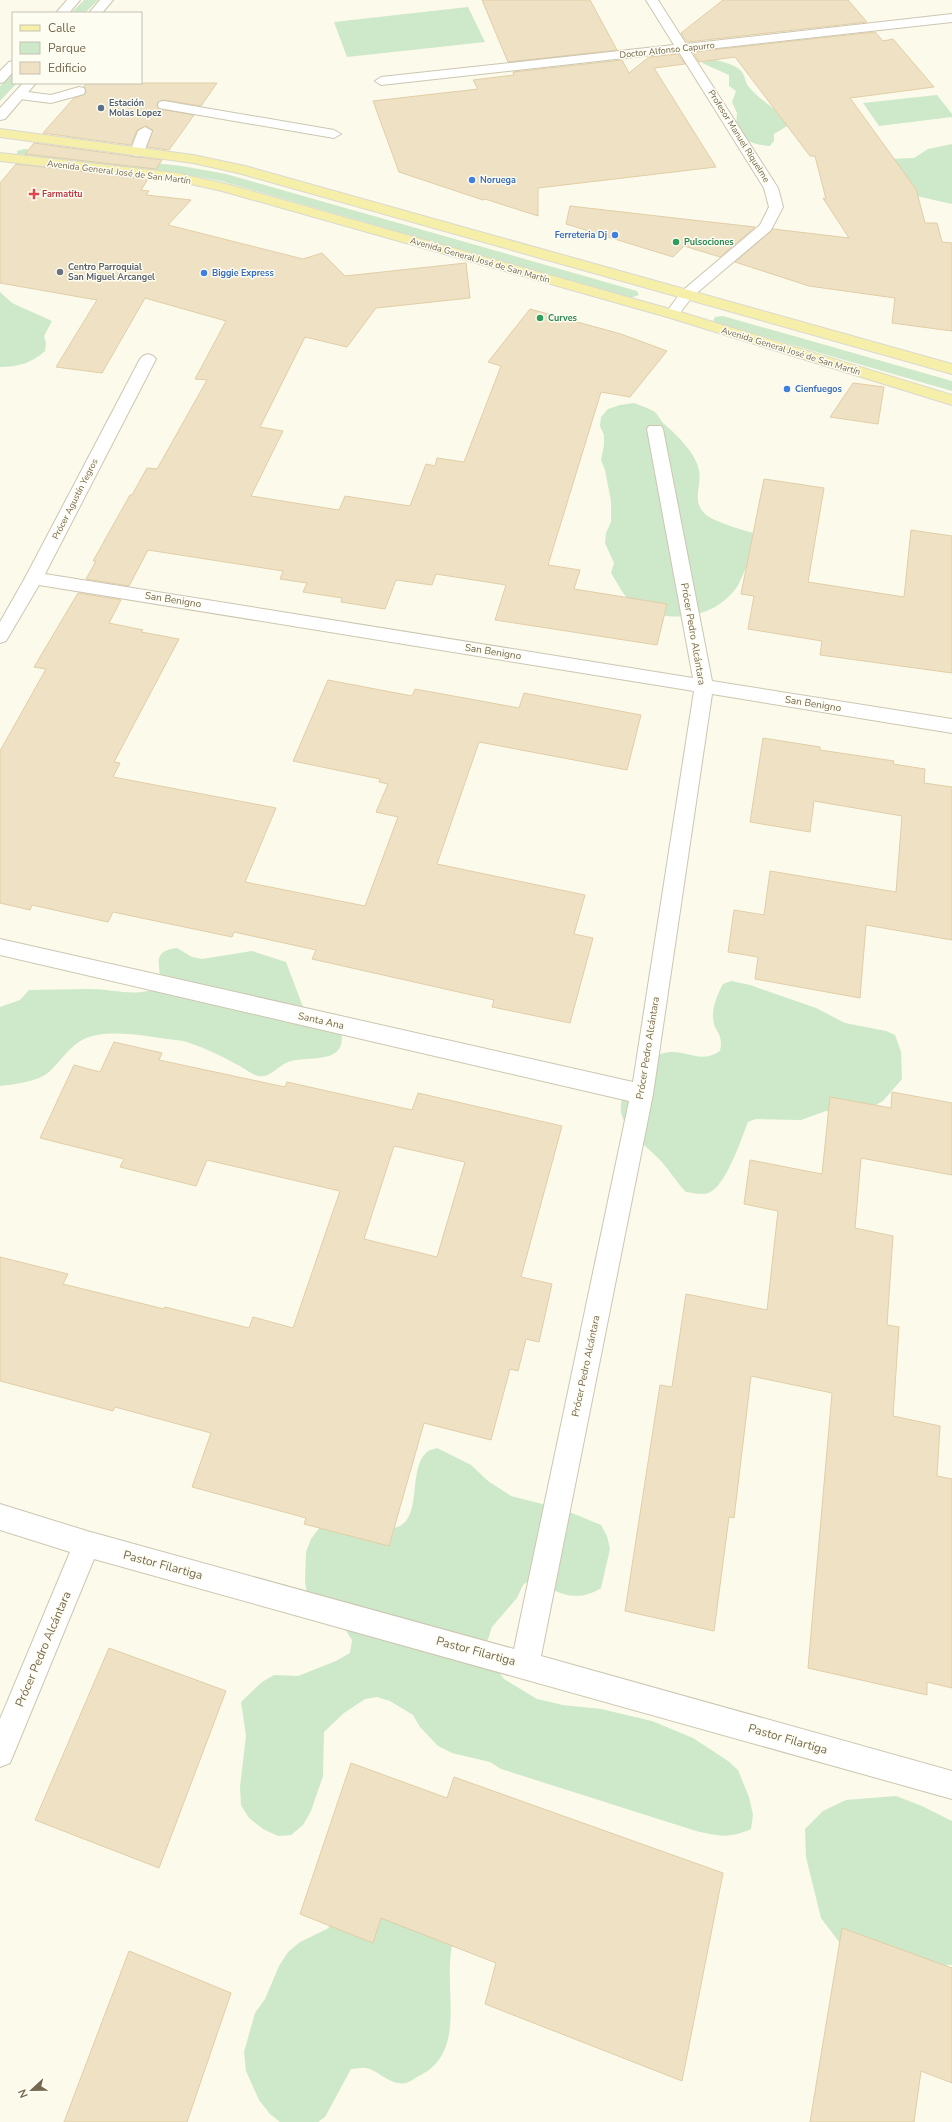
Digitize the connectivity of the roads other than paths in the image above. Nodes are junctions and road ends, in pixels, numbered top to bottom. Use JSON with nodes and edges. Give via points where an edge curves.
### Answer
{"nodes":[{"id":1,"x":74,"y":0,"type":"edge"},
{"id":2,"x":107,"y":0,"type":"edge"},
{"id":3,"x":652,"y":0,"type":"edge"},
{"id":4,"x":63,"y":12,"type":"edge"},
{"id":5,"x":96,"y":12,"type":"edge"},
{"id":6,"x":952,"y":18,"type":"edge"},
{"id":7,"x":684,"y":48,"type":"junction"},
{"id":8,"x":12,"y":66,"type":"edge"},
{"id":9,"x":0,"y":79,"type":"edge"},
{"id":10,"x":381,"y":81,"type":"dead end"},
{"id":11,"x":29,"y":84,"type":"edge"},
{"id":12,"x":80,"y":91,"type":"dead end"},
{"id":13,"x":20,"y":95,"type":"junction"},
{"id":14,"x":164,"y":105,"type":"dead end"},
{"id":15,"x":0,"y":116,"type":"edge"},
{"id":16,"x":145,"y":131,"type":"dead end"},
{"id":17,"x":0,"y":133,"type":"edge"},
{"id":18,"x":334,"y":134,"type":"dead end"},
{"id":19,"x":137,"y":152,"type":"junction"},
{"id":20,"x":0,"y":157,"type":"edge"},
{"id":21,"x":687,"y":294,"type":"junction"},
{"id":22,"x":672,"y":314,"type":"junction"},
{"id":23,"x":148,"y":359,"type":"dead end"},
{"id":24,"x":952,"y":369,"type":"edge"},
{"id":25,"x":952,"y":400,"type":"edge"},
{"id":26,"x":655,"y":428,"type":"dead end"},
{"id":27,"x":34,"y":578,"type":"junction"},
{"id":28,"x":0,"y":637,"type":"edge"},
{"id":29,"x":704,"y":686,"type":"junction"},
{"id":30,"x":952,"y":726,"type":"edge"},
{"id":31,"x":0,"y":947,"type":"edge"},
{"id":32,"x":642,"y":1094,"type":"junction"},
{"id":33,"x":0,"y":1517,"type":"edge"},
{"id":34,"x":87,"y":1544,"type":"junction"},
{"id":35,"x":524,"y":1665,"type":"junction"},
{"id":36,"x":0,"y":1753,"type":"edge"},
{"id":37,"x":952,"y":1785,"type":"edge"}],
"edges":[{"from":1,"to":4,"type":"street"},
{"from":2,"to":5,"type":"street"},
{"from":3,"to":7,"type":"street","name":"Profesor Manuel Riquelme"},
{"from":6,"to":7,"type":"street","name":"Doctor Alfonso Capurro"},
{"from":7,"to":10,"type":"street","name":"Doctor Alfonso Capurro"},
{"from":7,"to":21,"type":"street","name":"Profesor Manuel Riquelme","via":[[771,188],[776,207],[766,227]]},
{"from":8,"to":9,"type":"street"},
{"from":11,"to":13,"type":"street"},
{"from":12,"to":13,"type":"street","via":[[51,99]]},
{"from":13,"to":15,"type":"street"},
{"from":14,"to":18,"type":"street"},
{"from":16,"to":19,"type":"street"},
{"from":17,"to":19,"type":"main road"},
{"from":19,"to":21,"type":"main road","via":[[193,159],[240,169]]},
{"from":20,"to":22,"type":"main road","name":"Avenida General José de San Martín","via":[[177,177],[225,188]]},
{"from":21,"to":22,"type":"street","name":"Profesor Manuel Riquelme"},
{"from":21,"to":24,"type":"main road"},
{"from":22,"to":25,"type":"main road","name":"Avenida General José de San Martín"},
{"from":23,"to":27,"type":"street","name":"Prócer Agustín Yegros"},
{"from":26,"to":29,"type":"street","name":"Prócer Pedro Alcántara"},
{"from":27,"to":28,"type":"street","name":"Prócer Agustín Yegros"},
{"from":27,"to":29,"type":"street","name":"San Benigno"},
{"from":29,"to":30,"type":"street","name":"San Benigno"},
{"from":29,"to":32,"type":"street","name":"Prócer Pedro Alcántara"},
{"from":31,"to":32,"type":"street","name":"Santa Ana"},
{"from":32,"to":35,"type":"street","name":"Prócer Pedro Alcántara"},
{"from":33,"to":34,"type":"street","name":"Pastor Filartiga"},
{"from":34,"to":35,"type":"street","name":"Pastor Filartiga"},
{"from":34,"to":36,"type":"street","name":"Prócer Pedro Alcántara"},
{"from":35,"to":37,"type":"street","name":"Pastor Filartiga"}]}
